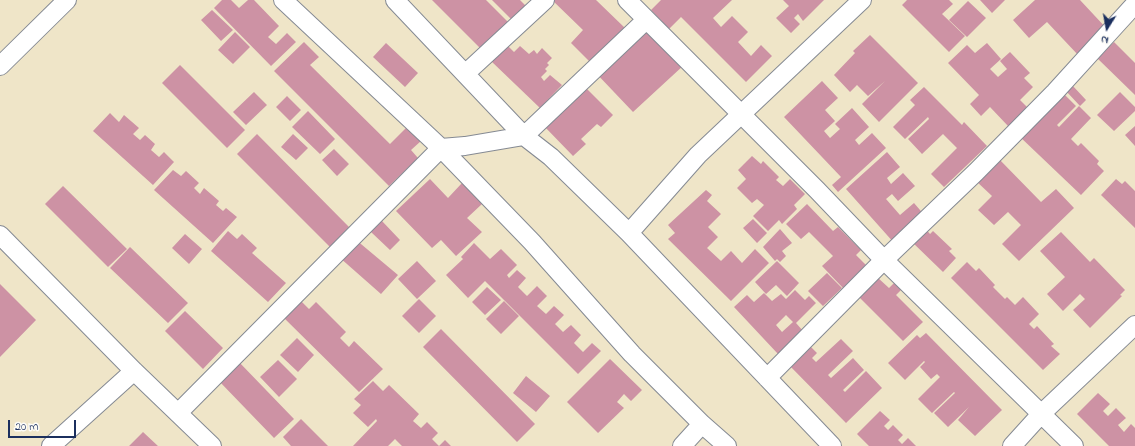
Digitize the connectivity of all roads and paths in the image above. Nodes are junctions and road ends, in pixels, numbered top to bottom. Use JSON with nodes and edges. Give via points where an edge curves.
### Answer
{"nodes":[{"id":1,"x":283,"y":0,"type":"edge"},
{"id":2,"x":395,"y":0,"type":"edge"},
{"id":3,"x":545,"y":0,"type":"edge"},
{"id":4,"x":627,"y":0,"type":"edge"},
{"id":5,"x":862,"y":0,"type":"edge"},
{"id":6,"x":59,"y":3,"type":"edge"},
{"id":7,"x":1135,"y":4,"type":"edge"},
{"id":8,"x":646,"y":20,"type":"junction"},
{"id":9,"x":0,"y":66,"type":"edge"},
{"id":10,"x":465,"y":74,"type":"junction"},
{"id":11,"x":741,"y":115,"type":"junction"},
{"id":12,"x":524,"y":136,"type":"junction"},
{"id":13,"x":440,"y":148,"type":"junction"},
{"id":14,"x":629,"y":233,"type":"junction"},
{"id":15,"x":0,"y":235,"type":"edge"},
{"id":16,"x":884,"y":260,"type":"junction"},
{"id":17,"x":1135,"y":325,"type":"edge"},
{"id":18,"x":134,"y":370,"type":"junction"},
{"id":19,"x":767,"y":378,"type":"junction"},
{"id":20,"x":179,"y":412,"type":"junction"},
{"id":21,"x":1041,"y":414,"type":"junction"},
{"id":22,"x":702,"y":424,"type":"junction"},
{"id":23,"x":51,"y":446,"type":"edge"},
{"id":24,"x":212,"y":446,"type":"edge"},
{"id":25,"x":682,"y":446,"type":"edge"},
{"id":26,"x":727,"y":446,"type":"edge"},
{"id":27,"x":832,"y":446,"type":"edge"},
{"id":28,"x":1012,"y":446,"type":"edge"},
{"id":29,"x":1074,"y":446,"type":"edge"}],
"edges":[{"from":1,"to":13,"type":"street"},
{"from":2,"to":10,"type":"street"},
{"from":3,"to":10,"type":"street"},
{"from":4,"to":8,"type":"street"},
{"from":5,"to":11,"type":"street"},
{"from":6,"to":9,"type":"street"},
{"from":7,"to":16,"type":"street","via":[[976,172]]},
{"from":8,"to":11,"type":"street"},
{"from":8,"to":12,"type":"street"},
{"from":10,"to":12,"type":"street"},
{"from":11,"to":14,"type":"street","via":[[698,155]]},
{"from":11,"to":16,"type":"street"},
{"from":12,"to":13,"type":"street"},
{"from":12,"to":14,"type":"street","via":[[552,157]]},
{"from":13,"to":20,"type":"street"},
{"from":13,"to":22,"type":"street","via":[[532,242],[632,354]]},
{"from":14,"to":19,"type":"street"},
{"from":15,"to":18,"type":"street"},
{"from":16,"to":19,"type":"street"},
{"from":16,"to":21,"type":"street"},
{"from":17,"to":21,"type":"street"},
{"from":18,"to":20,"type":"street"},
{"from":18,"to":23,"type":"street"},
{"from":19,"to":27,"type":"street"},
{"from":20,"to":24,"type":"street"},
{"from":21,"to":28,"type":"street"},
{"from":21,"to":29,"type":"street"},
{"from":22,"to":25,"type":"street"},
{"from":22,"to":26,"type":"street"}]}
